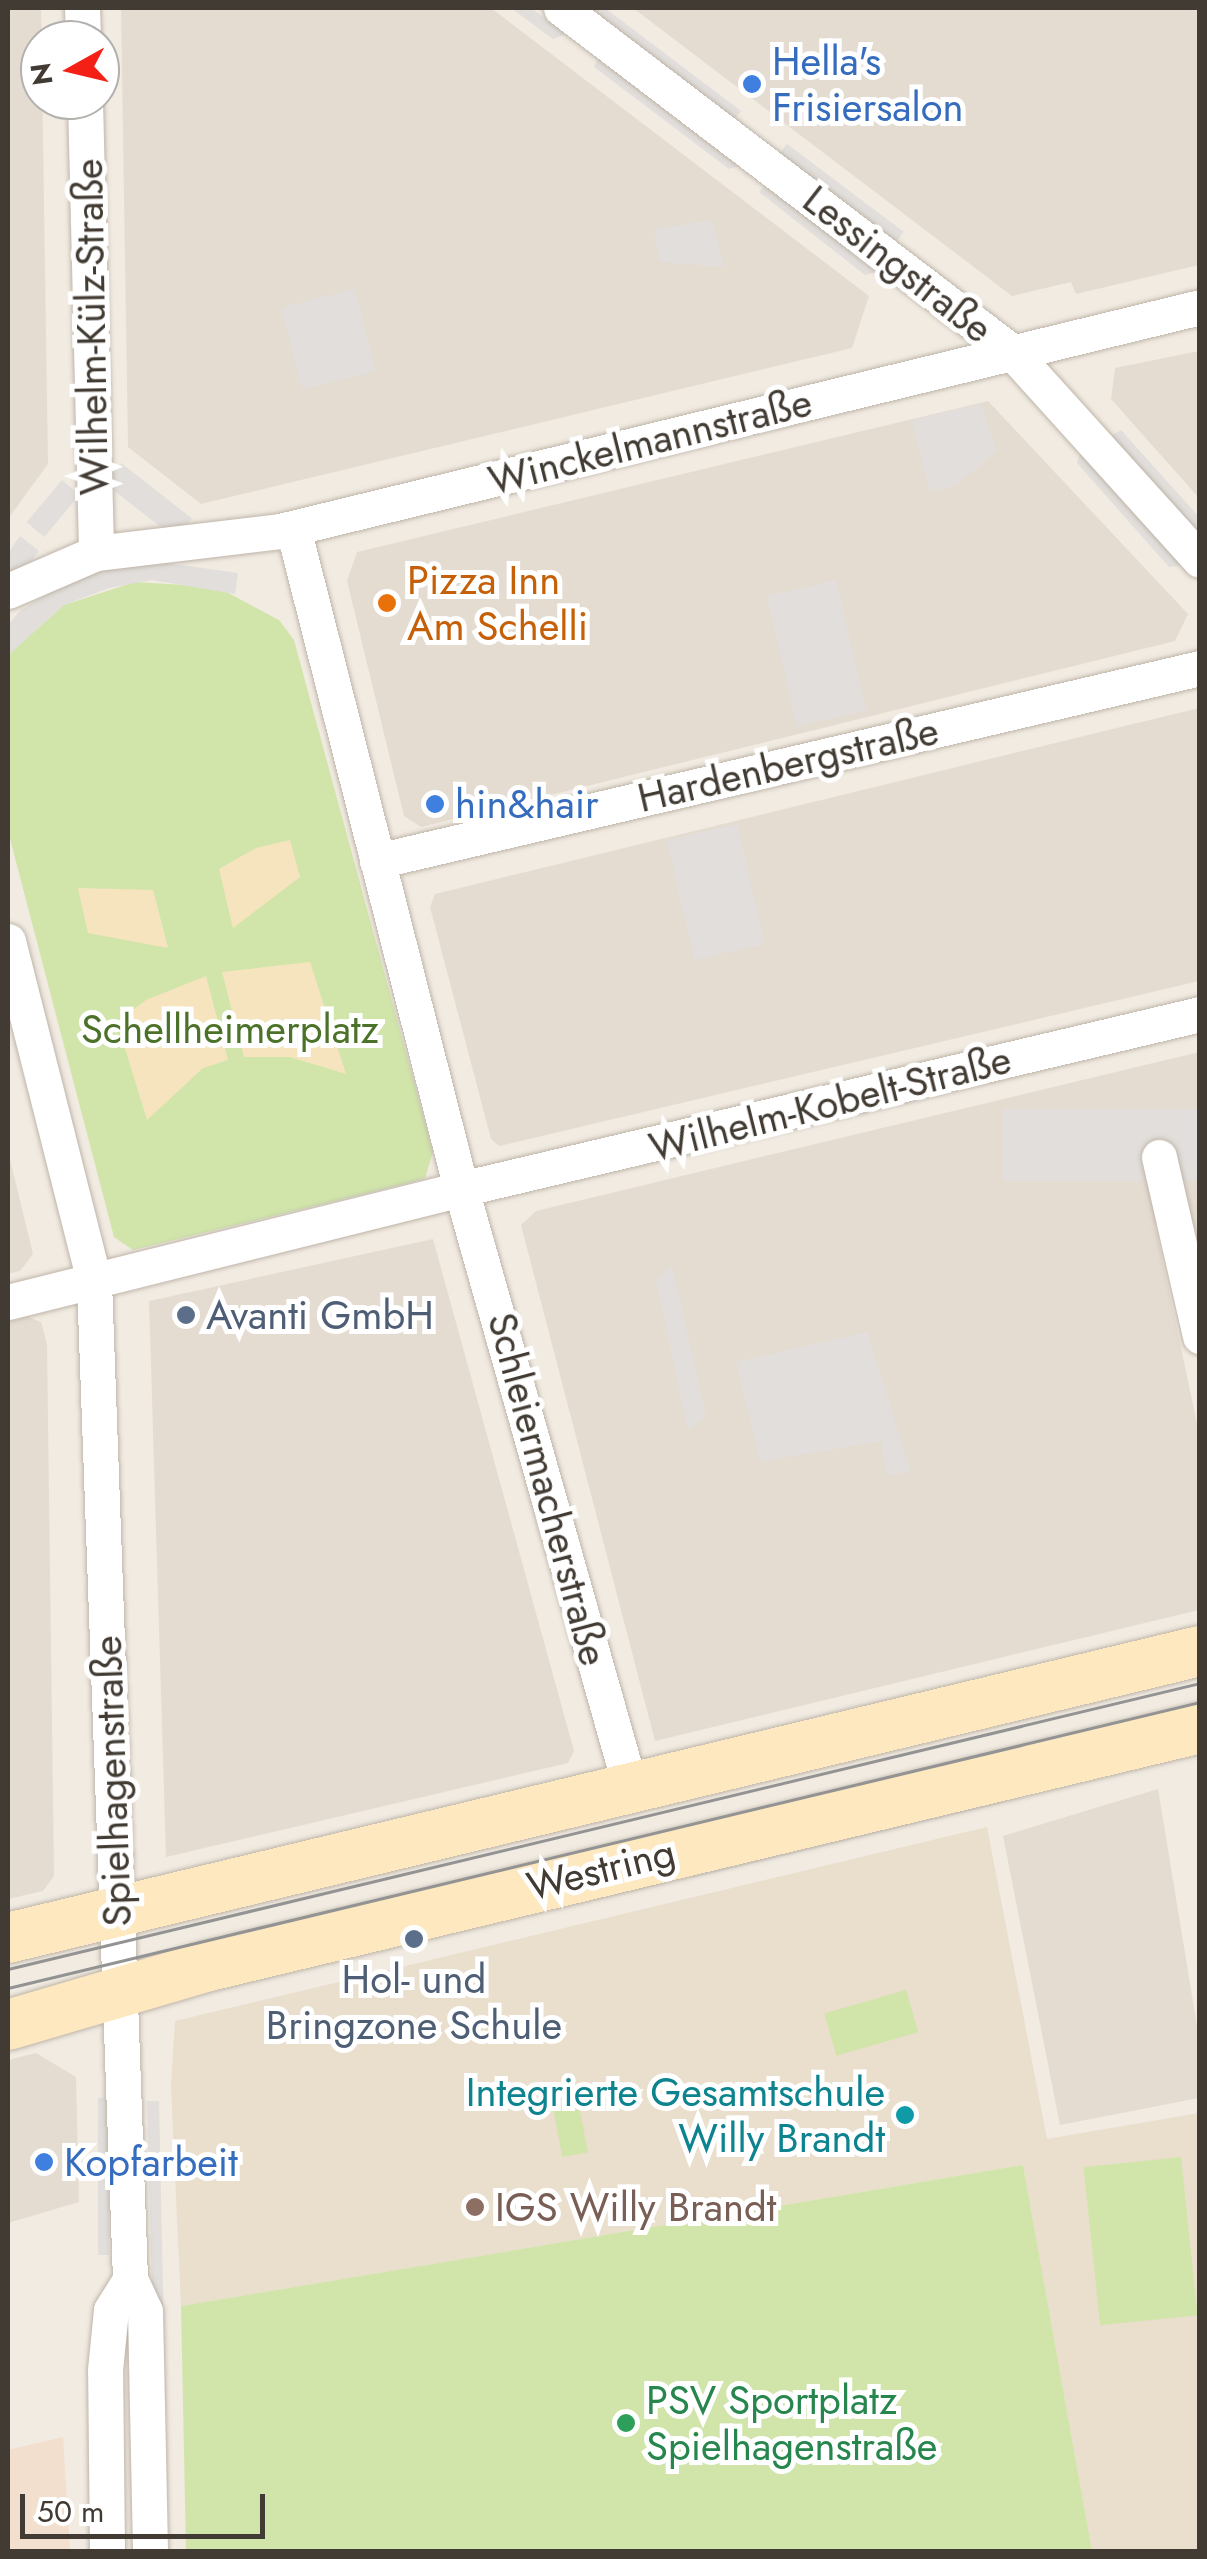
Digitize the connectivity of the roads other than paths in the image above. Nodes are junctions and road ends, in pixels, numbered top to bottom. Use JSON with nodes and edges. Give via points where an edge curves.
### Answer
{"nodes":[{"id":1,"x":561,"y":8,"type":"edge"},
{"id":2,"x":85,"y":120,"type":"edge"},
{"id":3,"x":1200,"y":307,"type":"edge"},
{"id":4,"x":1012,"y":352,"type":"junction"},
{"id":5,"x":293,"y":528,"type":"junction"},
{"id":6,"x":96,"y":554,"type":"junction"},
{"id":7,"x":1200,"y":560,"type":"edge"},
{"id":8,"x":8,"y":591,"type":"edge"},
{"id":9,"x":1200,"y":668,"type":"edge"},
{"id":10,"x":377,"y":860,"type":"junction"},
{"id":11,"x":8,"y":941,"type":"edge"},
{"id":12,"x":1200,"y":1014,"type":"edge"},
{"id":13,"x":1159,"y":1157,"type":"dead end"},
{"id":14,"x":461,"y":1189,"type":"junction"},
{"id":15,"x":94,"y":1282,"type":"junction"},
{"id":16,"x":8,"y":1302,"type":"edge"},
{"id":17,"x":1200,"y":1336,"type":"edge"},
{"id":18,"x":1200,"y":1651,"type":"edge"},
{"id":19,"x":1200,"y":1728,"type":"edge"},
{"id":20,"x":631,"y":1790,"type":"junction"},
{"id":21,"x":116,"y":1912,"type":"junction"},
{"id":22,"x":8,"y":1938,"type":"edge"},
{"id":23,"x":119,"y":1996,"type":"junction"},
{"id":24,"x":8,"y":2025,"type":"edge"},
{"id":25,"x":130,"y":2279,"type":"junction"},
{"id":26,"x":107,"y":2552,"type":"edge"},
{"id":27,"x":150,"y":2552,"type":"edge"}],
"edges":[{"from":1,"to":4,"type":"street","name":"Lessingstraße"},
{"from":2,"to":6,"type":"street","name":"Wilhelm-Külz-Straße"},
{"from":3,"to":4,"type":"street","name":"Winckelmannstraße"},
{"from":4,"to":5,"type":"street","name":"Winckelmannstraße"},
{"from":4,"to":7,"type":"street","name":"Lessingstraße"},
{"from":5,"to":6,"type":"street","name":"Winckelmannstraße"},
{"from":5,"to":10,"type":"street"},
{"from":6,"to":8,"type":"street","name":"Winckelmannstraße"},
{"from":9,"to":10,"type":"street","name":"Hardenbergstraße"},
{"from":10,"to":14,"type":"street"},
{"from":11,"to":15,"type":"street"},
{"from":12,"to":14,"type":"street","name":"Wilhelm-Kobelt-Straße"},
{"from":13,"to":17,"type":"street"},
{"from":14,"to":15,"type":"street"},
{"from":14,"to":20,"type":"street","name":"Schleiermacherstraße"},
{"from":15,"to":16,"type":"street"},
{"from":15,"to":21,"type":"street","name":"Spielhagenstraße"},
{"from":18,"to":20,"type":"main road","name":"Westring"},
{"from":19,"to":23,"type":"main road","name":"Westring","via":[[286,1947]]},
{"from":20,"to":21,"type":"main road","name":"Westring"},
{"from":21,"to":22,"type":"main road","name":"Westring"},
{"from":21,"to":23,"type":"street","name":"Spielhagenstraße"},
{"from":23,"to":24,"type":"main road","name":"Westring"},
{"from":23,"to":25,"type":"street","name":"Spielhagenstraße"},
{"from":25,"to":26,"type":"street","name":"Spielhagenstraße","via":[[111,2310],[106,2355]]},
{"from":25,"to":27,"type":"street","name":"Spielhagenstraße","via":[[146,2311]]}]}
